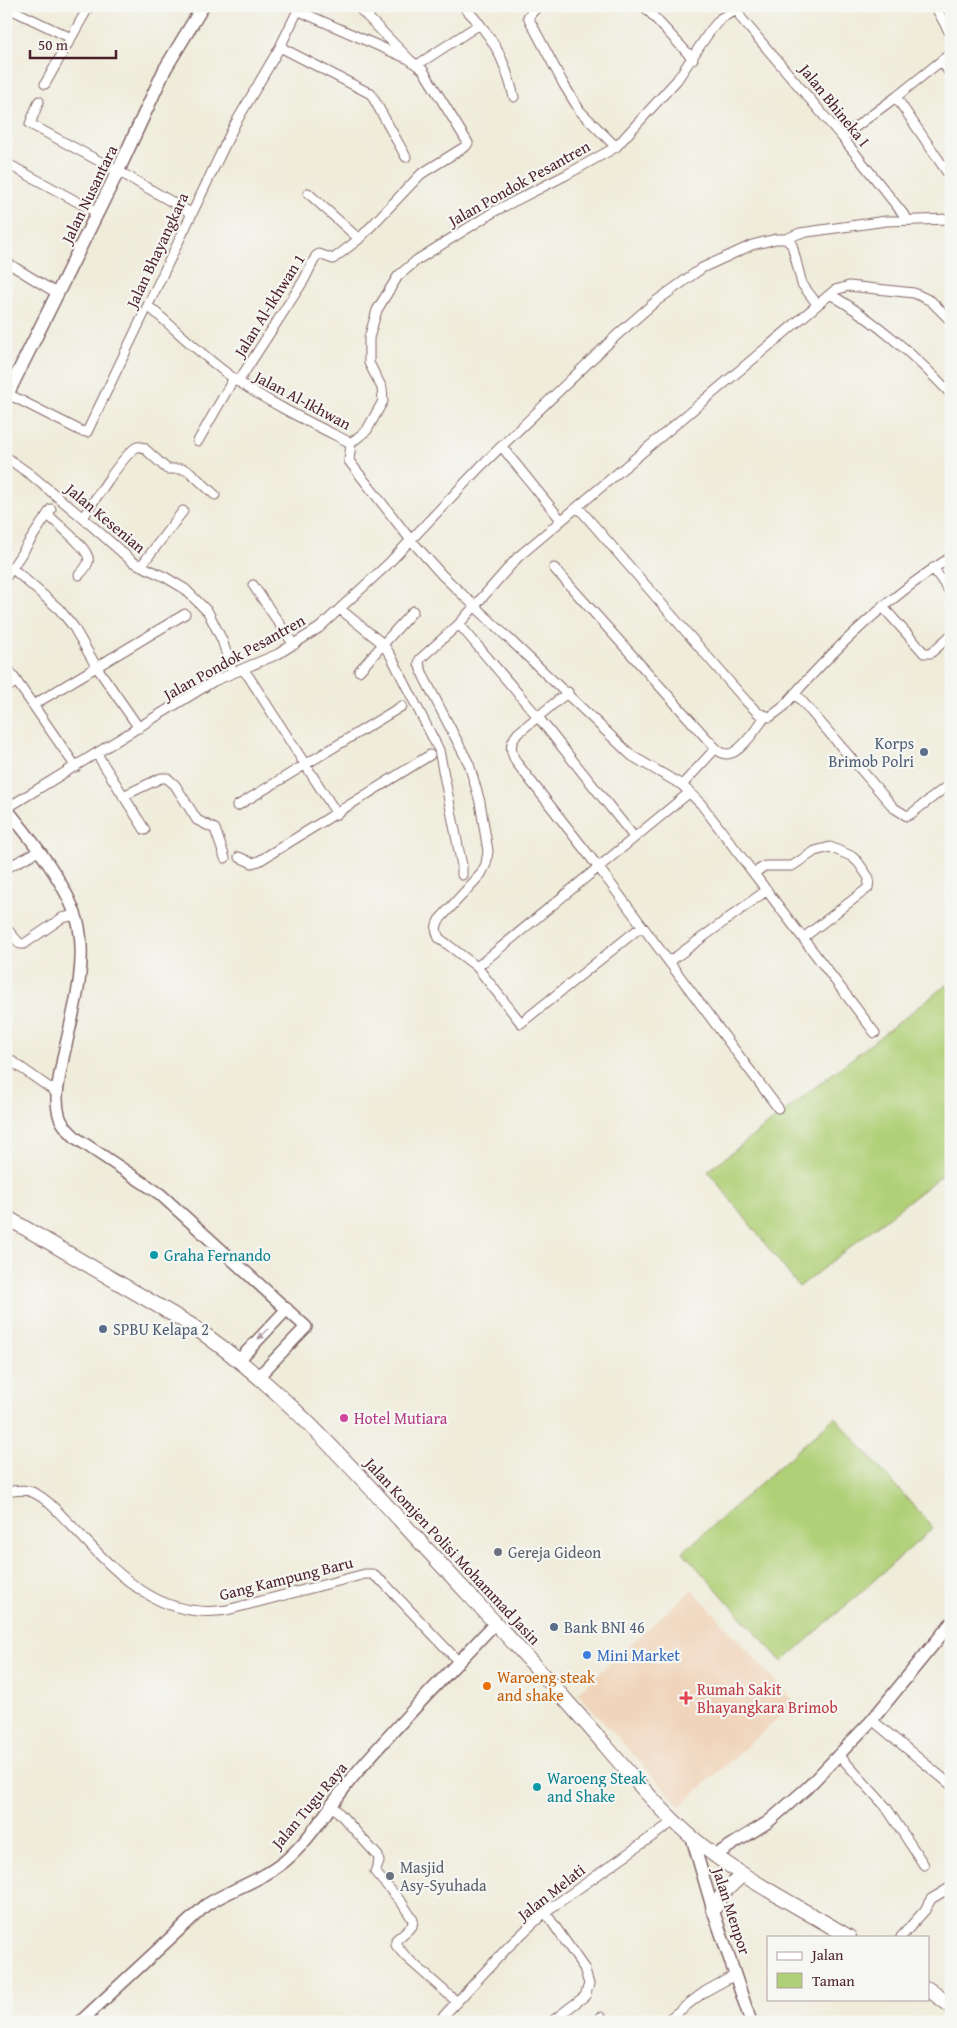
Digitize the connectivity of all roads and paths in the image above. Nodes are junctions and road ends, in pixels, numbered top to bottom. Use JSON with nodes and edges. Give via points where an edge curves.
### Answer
{"nodes":[{"id":1,"x":89,"y":6,"type":"edge"},
{"id":2,"x":203,"y":6,"type":"edge"},
{"id":3,"x":357,"y":6,"type":"edge"},
{"id":4,"x":376,"y":6,"type":"edge"},
{"id":5,"x":463,"y":6,"type":"edge"},
{"id":6,"x":538,"y":6,"type":"edge"},
{"id":7,"x":644,"y":6,"type":"edge"},
{"id":8,"x":935,"y":6,"type":"edge"},
{"id":9,"x":6,"y":8,"type":"edge"},
{"id":10,"x":299,"y":8,"type":"edge"},
{"id":11,"x":739,"y":8,"type":"edge"},
{"id":12,"x":367,"y":15,"type":"junction"},
{"id":13,"x":480,"y":24,"type":"junction"},
{"id":14,"x":951,"y":34,"type":"edge"},
{"id":15,"x":71,"y":38,"type":"junction"},
{"id":16,"x":280,"y":47,"type":"junction"},
{"id":17,"x":951,"y":53,"type":"edge"},
{"id":18,"x":693,"y":59,"type":"junction"},
{"id":19,"x":414,"y":62,"type":"junction"},
{"id":20,"x":942,"y":62,"type":"junction"},
{"id":21,"x":951,"y":75,"type":"edge"},
{"id":22,"x":45,"y":84,"type":"dead end"},
{"id":23,"x":514,"y":97,"type":"dead end"},
{"id":24,"x":896,"y":97,"type":"junction"},
{"id":25,"x":39,"y":101,"type":"dead end"},
{"id":26,"x":842,"y":137,"type":"junction"},
{"id":27,"x":616,"y":147,"type":"junction"},
{"id":28,"x":406,"y":157,"type":"dead end"},
{"id":29,"x":6,"y":163,"type":"edge"},
{"id":30,"x":118,"y":171,"type":"junction"},
{"id":31,"x":951,"y":178,"type":"edge"},
{"id":32,"x":308,"y":193,"type":"dead end"},
{"id":33,"x":98,"y":213,"type":"junction"},
{"id":34,"x":191,"y":213,"type":"junction"},
{"id":35,"x":951,"y":219,"type":"edge"},
{"id":36,"x":908,"y":220,"type":"junction"},
{"id":37,"x":359,"y":239,"type":"junction"},
{"id":38,"x":786,"y":239,"type":"junction"},
{"id":39,"x":6,"y":262,"type":"edge"},
{"id":40,"x":58,"y":294,"type":"junction"},
{"id":41,"x":830,"y":294,"type":"junction"},
{"id":42,"x":817,"y":304,"type":"junction"},
{"id":43,"x":148,"y":306,"type":"junction"},
{"id":44,"x":951,"y":321,"type":"edge"},
{"id":45,"x":236,"y":380,"type":"junction"},
{"id":46,"x":951,"y":394,"type":"edge"},
{"id":47,"x":7,"y":395,"type":"edge"},
{"id":48,"x":198,"y":441,"type":"dead end"},
{"id":49,"x":351,"y":443,"type":"junction"},
{"id":50,"x":502,"y":447,"type":"junction"},
{"id":51,"x":6,"y":457,"type":"edge"},
{"id":52,"x":215,"y":495,"type":"dead end"},
{"id":53,"x":578,"y":507,"type":"junction"},
{"id":54,"x":183,"y":511,"type":"dead end"},
{"id":55,"x":83,"y":518,"type":"junction"},
{"id":56,"x":561,"y":520,"type":"junction"},
{"id":57,"x":410,"y":539,"type":"junction"},
{"id":58,"x":951,"y":557,"type":"edge"},
{"id":59,"x":140,"y":566,"type":"junction"},
{"id":60,"x":12,"y":568,"type":"junction"},
{"id":61,"x":554,"y":568,"type":"dead end"},
{"id":62,"x":933,"y":568,"type":"junction"},
{"id":63,"x":79,"y":575,"type":"dead end"},
{"id":64,"x":6,"y":577,"type":"edge"},
{"id":65,"x":253,"y":585,"type":"dead end"},
{"id":66,"x":951,"y":593,"type":"edge"},
{"id":67,"x":475,"y":605,"type":"junction"},
{"id":68,"x":882,"y":606,"type":"junction"},
{"id":69,"x":340,"y":609,"type":"junction"},
{"id":70,"x":413,"y":612,"type":"dead end"},
{"id":71,"x":184,"y":614,"type":"dead end"},
{"id":72,"x":459,"y":624,"type":"junction"},
{"id":73,"x":951,"y":635,"type":"edge"},
{"id":74,"x":383,"y":644,"type":"junction"},
{"id":75,"x":294,"y":645,"type":"junction"},
{"id":76,"x":6,"y":666,"type":"edge"},
{"id":77,"x":96,"y":666,"type":"junction"},
{"id":78,"x":238,"y":671,"type":"junction"},
{"id":79,"x":359,"y":672,"type":"dead end"},
{"id":80,"x":16,"y":681,"type":"junction"},
{"id":81,"x":6,"y":689,"type":"edge"},
{"id":82,"x":568,"y":692,"type":"junction"},
{"id":83,"x":795,"y":693,"type":"junction"},
{"id":84,"x":33,"y":705,"type":"junction"},
{"id":85,"x":402,"y":706,"type":"dead end"},
{"id":86,"x":538,"y":717,"type":"junction"},
{"id":87,"x":765,"y":717,"type":"junction"},
{"id":88,"x":139,"y":728,"type":"junction"},
{"id":89,"x":716,"y":748,"type":"junction"},
{"id":90,"x":97,"y":754,"type":"junction"},
{"id":91,"x":430,"y":755,"type":"dead end"},
{"id":92,"x":305,"y":764,"type":"junction"},
{"id":93,"x":76,"y":767,"type":"junction"},
{"id":94,"x":951,"y":783,"type":"edge"},
{"id":95,"x":682,"y":785,"type":"junction"},
{"id":96,"x":690,"y":792,"type":"junction"},
{"id":97,"x":123,"y":796,"type":"junction"},
{"id":98,"x":237,"y":806,"type":"dead end"},
{"id":99,"x":6,"y":808,"type":"edge"},
{"id":100,"x":337,"y":814,"type":"junction"},
{"id":101,"x":145,"y":830,"type":"dead end"},
{"id":102,"x":634,"y":837,"type":"junction"},
{"id":103,"x":40,"y":851,"type":"junction"},
{"id":104,"x":240,"y":857,"type":"dead end"},
{"id":105,"x":225,"y":858,"type":"dead end"},
{"id":106,"x":6,"y":868,"type":"edge"},
{"id":107,"x":599,"y":868,"type":"junction"},
{"id":108,"x":754,"y":873,"type":"junction"},
{"id":109,"x":462,"y":875,"type":"dead end"},
{"id":110,"x":766,"y":890,"type":"junction"},
{"id":111,"x":76,"y":915,"type":"junction"},
{"id":112,"x":642,"y":926,"type":"junction"},
{"id":113,"x":6,"y":928,"type":"edge"},
{"id":114,"x":803,"y":938,"type":"junction"},
{"id":115,"x":669,"y":962,"type":"junction"},
{"id":116,"x":477,"y":967,"type":"junction"},
{"id":117,"x":875,"y":1032,"type":"dead end"},
{"id":118,"x":6,"y":1057,"type":"edge"},
{"id":119,"x":56,"y":1093,"type":"junction"},
{"id":120,"x":778,"y":1108,"type":"dead end"},
{"id":121,"x":6,"y":1217,"type":"edge"},
{"id":122,"x":287,"y":1309,"type":"junction"},
{"id":123,"x":239,"y":1360,"type":"junction"},
{"id":124,"x":259,"y":1376,"type":"junction"},
{"id":125,"x":6,"y":1492,"type":"edge"},
{"id":126,"x":496,"y":1622,"type":"junction"},
{"id":127,"x":951,"y":1623,"type":"edge"},
{"id":128,"x":459,"y":1662,"type":"junction"},
{"id":129,"x":872,"y":1720,"type":"junction"},
{"id":130,"x":838,"y":1754,"type":"junction"},
{"id":131,"x":951,"y":1785,"type":"edge"},
{"id":132,"x":332,"y":1804,"type":"junction"},
{"id":133,"x":674,"y":1822,"type":"junction"},
{"id":134,"x":692,"y":1838,"type":"junction"},
{"id":135,"x":714,"y":1856,"type":"junction"},
{"id":136,"x":924,"y":1865,"type":"dead end"},
{"id":137,"x":743,"y":1874,"type":"junction"},
{"id":138,"x":951,"y":1886,"type":"edge"},
{"id":139,"x":713,"y":1910,"type":"junction"},
{"id":140,"x":545,"y":1912,"type":"junction"},
{"id":141,"x":847,"y":1936,"type":"edge"},
{"id":142,"x":903,"y":1936,"type":"edge"},
{"id":143,"x":735,"y":1975,"type":"junction"},
{"id":144,"x":930,"y":1990,"type":"edge"},
{"id":145,"x":457,"y":2002,"type":"junction"},
{"id":146,"x":951,"y":2006,"type":"edge"},
{"id":147,"x":80,"y":2022,"type":"edge"},
{"id":148,"x":438,"y":2022,"type":"edge"},
{"id":149,"x":551,"y":2022,"type":"edge"},
{"id":150,"x":664,"y":2022,"type":"edge"},
{"id":151,"x":751,"y":2022,"type":"edge"}],
"edges":[{"from":1,"to":15,"type":"street"},
{"from":2,"to":30,"type":"main road","name":"Jalan Nusantara","via":[[165,68]]},
{"from":3,"to":12,"type":"street"},
{"from":4,"to":12,"type":"street"},
{"from":5,"to":13,"type":"street"},
{"from":6,"to":27,"type":"street","via":[[528,16],[564,84],[580,110]]},
{"from":7,"to":18,"type":"street"},
{"from":8,"to":14,"type":"street"},
{"from":9,"to":15,"type":"street"},
{"from":10,"to":16,"type":"street","name":"Jalan Bhayangkara"},
{"from":10,"to":19,"type":"street"},
{"from":11,"to":18,"type":"street","name":"Jalan Pondok Pesantren","via":[[721,18]]},
{"from":11,"to":26,"type":"street","name":"Jalan Bhineka I","via":[[742,18]]},
{"from":12,"to":19,"type":"street"},
{"from":13,"to":19,"type":"street"},
{"from":13,"to":23,"type":"street","via":[[503,58]]},
{"from":15,"to":22,"type":"street"},
{"from":16,"to":28,"type":"street","via":[[372,94]]},
{"from":16,"to":34,"type":"street","name":"Jalan Bhayangkara","via":[[235,124]]},
{"from":17,"to":20,"type":"street"},
{"from":18,"to":27,"type":"street","name":"Jalan Pondok Pesantren","via":[[654,108]]},
{"from":19,"to":37,"type":"street","name":"Jalan Al-Ikhwan 1","via":[[423,70],[468,142],[421,174]]},
{"from":20,"to":21,"type":"street"},
{"from":20,"to":24,"type":"street"},
{"from":24,"to":26,"type":"street"},
{"from":24,"to":31,"type":"street"},
{"from":25,"to":30,"type":"street","via":[[30,124]]},
{"from":26,"to":36,"type":"street","name":"Jalan Bhineka I"},
{"from":27,"to":49,"type":"street","name":"Jalan Pondok Pesantren","via":[[495,211],[417,260],[398,276],[377,310],[369,338],[369,363],[382,388],[383,401],[367,430]]},
{"from":29,"to":33,"type":"street"},
{"from":30,"to":33,"type":"main road","name":"Jalan Nusantara"},
{"from":30,"to":34,"type":"street"},
{"from":32,"to":37,"type":"street"},
{"from":33,"to":40,"type":"main road","name":"Jalan Nusantara"},
{"from":34,"to":43,"type":"street","name":"Jalan Bhayangkara"},
{"from":35,"to":36,"type":"street","name":"Jalan Pondok Pesantren"},
{"from":36,"to":38,"type":"street","name":"Jalan Pondok Pesantren","via":[[800,233]]},
{"from":37,"to":45,"type":"street","name":"Jalan Al-Ikhwan 1","via":[[333,259],[320,254],[316,256],[304,280]]},
{"from":38,"to":42,"type":"street","via":[[792,245],[802,284]]},
{"from":38,"to":50,"type":"street","name":"Jalan Pondok Pesantren","via":[[764,241],[735,251],[702,268],[669,291],[630,322]]},
{"from":39,"to":40,"type":"street"},
{"from":40,"to":47,"type":"main road","name":"Jalan Nusantara"},
{"from":41,"to":42,"type":"street"},
{"from":41,"to":44,"type":"street","via":[[849,286],[914,293],[931,301]]},
{"from":41,"to":46,"type":"street","via":[[886,331]]},
{"from":42,"to":53,"type":"street"},
{"from":43,"to":45,"type":"street","name":"Jalan Al-Ikhwan"},
{"from":43,"to":47,"type":"street","name":"Jalan Bhayangkara","via":[[86,432]]},
{"from":45,"to":48,"type":"street"},
{"from":45,"to":49,"type":"street","name":"Jalan Al-Ikhwan"},
{"from":49,"to":57,"type":"street","via":[[349,462]]},
{"from":50,"to":56,"type":"street"},
{"from":50,"to":57,"type":"street","name":"Jalan Pondok Pesantren"},
{"from":51,"to":55,"type":"street","name":"Jalan Kesenian"},
{"from":52,"to":55,"type":"street","via":[[190,472],[167,469],[140,446],[131,452]]},
{"from":53,"to":56,"type":"street"},
{"from":53,"to":87,"type":"street","via":[[746,701]]},
{"from":54,"to":59,"type":"street"},
{"from":55,"to":59,"type":"street","name":"Jalan Kesenian"},
{"from":56,"to":67,"type":"street","via":[[518,556]]},
{"from":57,"to":67,"type":"street","via":[[433,566]]},
{"from":57,"to":69,"type":"street","name":"Jalan Pondok Pesantren"},
{"from":58,"to":62,"type":"street"},
{"from":59,"to":78,"type":"street","name":"Jalan Kesenian","via":[[175,582],[208,612]]},
{"from":60,"to":63,"type":"street","via":[[49,512],[78,541],[89,559]]},
{"from":60,"to":64,"type":"street"},
{"from":60,"to":77,"type":"street","via":[[73,626]]},
{"from":61,"to":89,"type":"street"},
{"from":62,"to":66,"type":"street"},
{"from":62,"to":68,"type":"street"},
{"from":65,"to":75,"type":"street"},
{"from":67,"to":72,"type":"street"},
{"from":67,"to":82,"type":"street"},
{"from":68,"to":73,"type":"street","via":[[924,653],[931,653]]},
{"from":68,"to":83,"type":"street"},
{"from":69,"to":74,"type":"street"},
{"from":69,"to":75,"type":"street","name":"Jalan Pondok Pesantren"},
{"from":70,"to":74,"type":"street"},
{"from":71,"to":77,"type":"street"},
{"from":72,"to":86,"type":"street"},
{"from":72,"to":116,"type":"street","via":[[423,655],[419,664],[469,764],[485,827],[486,864],[436,926],[439,938]]},
{"from":74,"to":79,"type":"street"},
{"from":74,"to":109,"type":"street","via":[[439,750]]},
{"from":75,"to":78,"type":"street","name":"Jalan Pondok Pesantren"},
{"from":76,"to":80,"type":"street"},
{"from":77,"to":84,"type":"street"},
{"from":77,"to":88,"type":"street"},
{"from":78,"to":88,"type":"street","name":"Jalan Pondok Pesantren"},
{"from":78,"to":92,"type":"street","name":"Jalan Kesenian","via":[[249,677]]},
{"from":80,"to":81,"type":"street"},
{"from":80,"to":84,"type":"street"},
{"from":82,"to":86,"type":"street"},
{"from":82,"to":95,"type":"street","via":[[632,756]]},
{"from":83,"to":87,"type":"street","via":[[775,714]]},
{"from":83,"to":94,"type":"street","via":[[894,808],[907,816]]},
{"from":84,"to":93,"type":"street"},
{"from":85,"to":92,"type":"street"},
{"from":86,"to":102,"type":"street"},
{"from":86,"to":107,"type":"street","via":[[512,741],[512,753]]},
{"from":87,"to":89,"type":"street","via":[[735,751],[728,754]]},
{"from":88,"to":90,"type":"street","name":"Jalan Pondok Pesantren"},
{"from":89,"to":95,"type":"street"},
{"from":90,"to":93,"type":"street","name":"Jalan Pondok Pesantren"},
{"from":90,"to":97,"type":"street"},
{"from":91,"to":100,"type":"street"},
{"from":92,"to":98,"type":"street"},
{"from":92,"to":100,"type":"street","name":"Jalan Kesenian"},
{"from":93,"to":99,"type":"street","name":"Jalan Pondok Pesantren"},
{"from":95,"to":96,"type":"street"},
{"from":96,"to":102,"type":"street"},
{"from":96,"to":108,"type":"street"},
{"from":97,"to":101,"type":"street"},
{"from":97,"to":105,"type":"street","via":[[167,778],[176,785],[197,820],[215,829]]},
{"from":99,"to":103,"type":"street"},
{"from":100,"to":104,"type":"street","via":[[258,861]]},
{"from":102,"to":107,"type":"street"},
{"from":103,"to":106,"type":"street"},
{"from":103,"to":111,"type":"street"},
{"from":107,"to":112,"type":"street"},
{"from":107,"to":116,"type":"street"},
{"from":108,"to":110,"type":"street"},
{"from":108,"to":114,"type":"street","via":[[765,866],[792,866],[815,851],[830,847],[851,856],[864,870],[869,878],[868,888]]},
{"from":110,"to":114,"type":"street"},
{"from":110,"to":115,"type":"street"},
{"from":111,"to":113,"type":"street","via":[[62,918],[24,944],[20,944]]},
{"from":111,"to":119,"type":"street","via":[[80,963]]},
{"from":112,"to":115,"type":"street"},
{"from":112,"to":116,"type":"street","via":[[521,1023]]},
{"from":114,"to":117,"type":"street"},
{"from":115,"to":120,"type":"street"},
{"from":118,"to":119,"type":"street"},
{"from":119,"to":122,"type":"street","via":[[60,1118],[76,1138],[160,1194]]},
{"from":121,"to":123,"type":"main road","name":"Jalan Komjen Polisi Mohammad Jasin","via":[[177,1316]]},
{"from":122,"to":123,"type":"street","one_way":true},
{"from":122,"to":124,"type":"street","via":[[306,1327]]},
{"from":123,"to":124,"type":"main road","name":"Jalan Komjen Polisi Mohammad Jasin"},
{"from":124,"to":126,"type":"main road","name":"Jalan Komjen Polisi Mohammad Jasin","via":[[330,1444]]},
{"from":125,"to":128,"type":"street","name":"Gang Kampung Baru","via":[[23,1490],[43,1498],[128,1582],[156,1599],[183,1609],[227,1610],[372,1574]]},
{"from":126,"to":128,"type":"street","name":"Jalan Tugu Raya"},
{"from":126,"to":133,"type":"main road","name":"Jalan Komjen Polisi Mohammad Jasin"},
{"from":127,"to":129,"type":"street"},
{"from":128,"to":132,"type":"street","name":"Jalan Tugu Raya","via":[[359,1770]]},
{"from":129,"to":130,"type":"street"},
{"from":129,"to":131,"type":"street"},
{"from":130,"to":135,"type":"street","via":[[782,1810],[747,1837]]},
{"from":130,"to":136,"type":"street","via":[[886,1807]]},
{"from":132,"to":145,"type":"street","via":[[378,1856],[375,1872],[413,1920],[411,1928],[397,1939],[396,1945]]},
{"from":132,"to":147,"type":"street","name":"Jalan Tugu Raya","via":[[287,1859],[269,1873],[206,1905]]},
{"from":133,"to":134,"type":"main road","name":"Jalan Komjen Polisi Mohammad Jasin"},
{"from":133,"to":140,"type":"street","name":"Jalan Melati"},
{"from":134,"to":135,"type":"main road","name":"Jalan Komjen Polisi Mohammad Jasin"},
{"from":134,"to":139,"type":"street","name":"Jalan Menpor"},
{"from":135,"to":137,"type":"main road","name":"Jalan Komjen Polisi Mohammad Jasin"},
{"from":137,"to":139,"type":"main road","via":[[724,1892]]},
{"from":137,"to":141,"type":"main road","name":"Jalan Komjen Polisi Mohammad Jasin"},
{"from":138,"to":142,"type":"street","via":[[931,1899]]},
{"from":139,"to":143,"type":"street","name":"Jalan Menpor"},
{"from":140,"to":145,"type":"street","name":"Jalan Melati"},
{"from":140,"to":149,"type":"street","via":[[584,1968],[589,1984],[585,1996]]},
{"from":143,"to":150,"type":"street","via":[[704,1992]]},
{"from":143,"to":151,"type":"street","name":"Jalan Menpor"},
{"from":144,"to":146,"type":"main road"},
{"from":145,"to":148,"type":"street","name":"Jalan Melati"}]}
